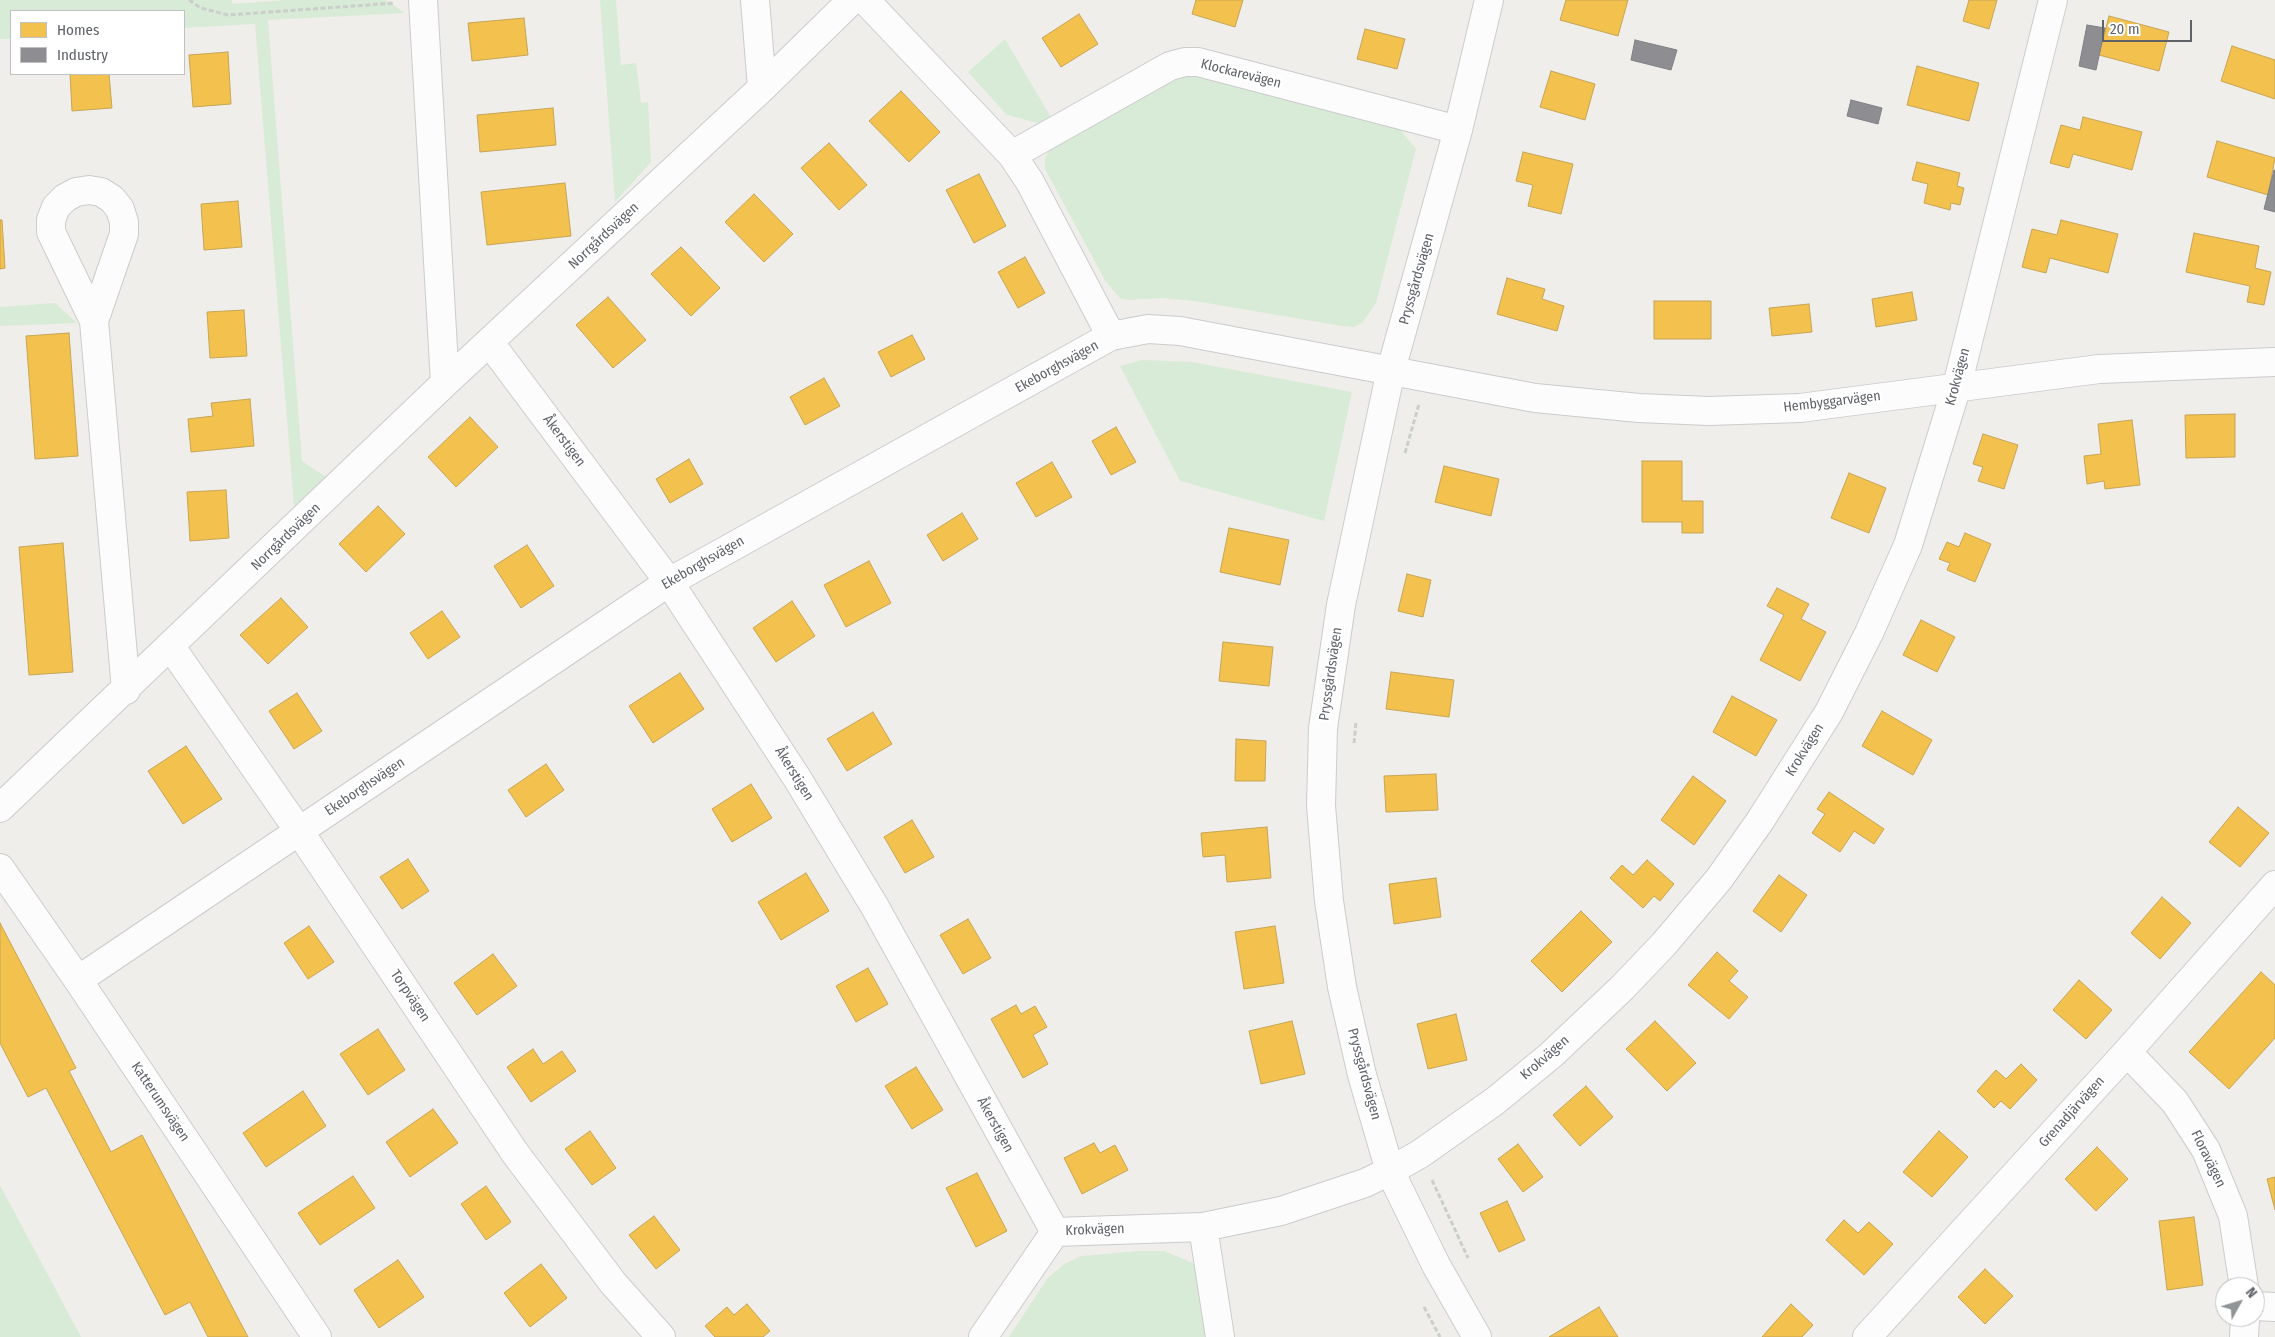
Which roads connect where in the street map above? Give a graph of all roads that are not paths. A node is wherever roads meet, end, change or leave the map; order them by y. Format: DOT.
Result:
graph roads {
  1 [pos="422,0"];
  2 [pos="755,0"];
  3 [pos="852,0"];
  4 [pos="865,0"];
  5 [pos="1489,0"];
  6 [pos="2053,0"];
  7 [pos="762,88"];
  8 [pos="1458,130"];
  9 [pos="1012,155"];
  10 [pos="94,321"];
  11 [pos="1111,336"];
  12 [pos="490,343"];
  13 [pos="2275,362"];
  14 [pos="1391,370"];
  15 [pos="445,383"];
  16 [pos="1957,386"];
  17 [pos="669,582"];
  18 [pos="171,647"];
  19 [pos="126,690"];
  20 [pos="0,808"];
  21 [pos="299,831"];
  22 [pos="0,868"];
  23 [pos="2275,885"];
  24 [pos="78,980"];
  25 [pos="2127,1052"];
  26 [pos="1390,1171"];
  27 [pos="1203,1227"];
  28 [pos="1055,1232"];
  29 [pos="2242,1277"];
  30 [pos="317,1337"];
  31 [pos="661,1337"];
  32 [pos="983,1337"];
  33 [pos="1220,1337"];
  34 [pos="1477,1337"];
  35 [pos="1867,1337"];
  1 -- 15 [label="street"];
  2 -- 7 [label="street"];
  3 -- 7 [label="street, Norrgårdsvägen"];
  4 -- 9 [label="street"];
  5 -- 8 [label="street, Pryssgårdsvägen"];
  6 -- 16 [label="street, Krokvägen"];
  7 -- 12 [label="street, Norrgårdsvägen"];
  8 -- 9 [label="street, Klockarevägen"];
  8 -- 14 [label="street, Pryssgårdsvägen"];
  9 -- 11 [label="street"];
  10 -- 19 [label="street"];
  11 -- 14 [label="street, Ekeborghsvägen"];
  11 -- 17 [label="street, Ekeborghsvägen"];
  12 -- 15 [label="street, Norrgårdsvägen"];
  12 -- 17 [label="street, Åkerstigen"];
  13 -- 16 [label="street, Hembyggarvägen"];
  14 -- 16 [label="street, Hembyggarvägen"];
  14 -- 26 [label="street, Pryssgårdsvägen"];
  15 -- 18 [label="street, Norrgårdsvägen"];
  16 -- 26 [label="street, Krokvägen"];
  17 -- 21 [label="street, Ekeborghsvägen"];
  17 -- 28 [label="street, Åkerstigen"];
  18 -- 19 [label="street, Norrgårdsvägen"];
  18 -- 21 [label="street, Torpvägen"];
  19 -- 20 [label="street, Norrgårdsvägen"];
  21 -- 24 [label="street, Ekeborghsvägen"];
  21 -- 31 [label="street, Torpvägen"];
  22 -- 24 [label="street, Katterumsvägen"];
  23 -- 25 [label="street, Grenadjärvägen"];
  24 -- 30 [label="street, Katterumsvägen"];
  25 -- 29 [label="street, Floravägen"];
  25 -- 35 [label="street, Grenadjärvägen"];
  26 -- 27 [label="street, Krokvägen"];
  26 -- 34 [label="street, Pryssgårdsvägen"];
  27 -- 28 [label="street, Krokvägen"];
  27 -- 33 [label="street"];
  28 -- 32 [label="street, Krokvägen"];
}
